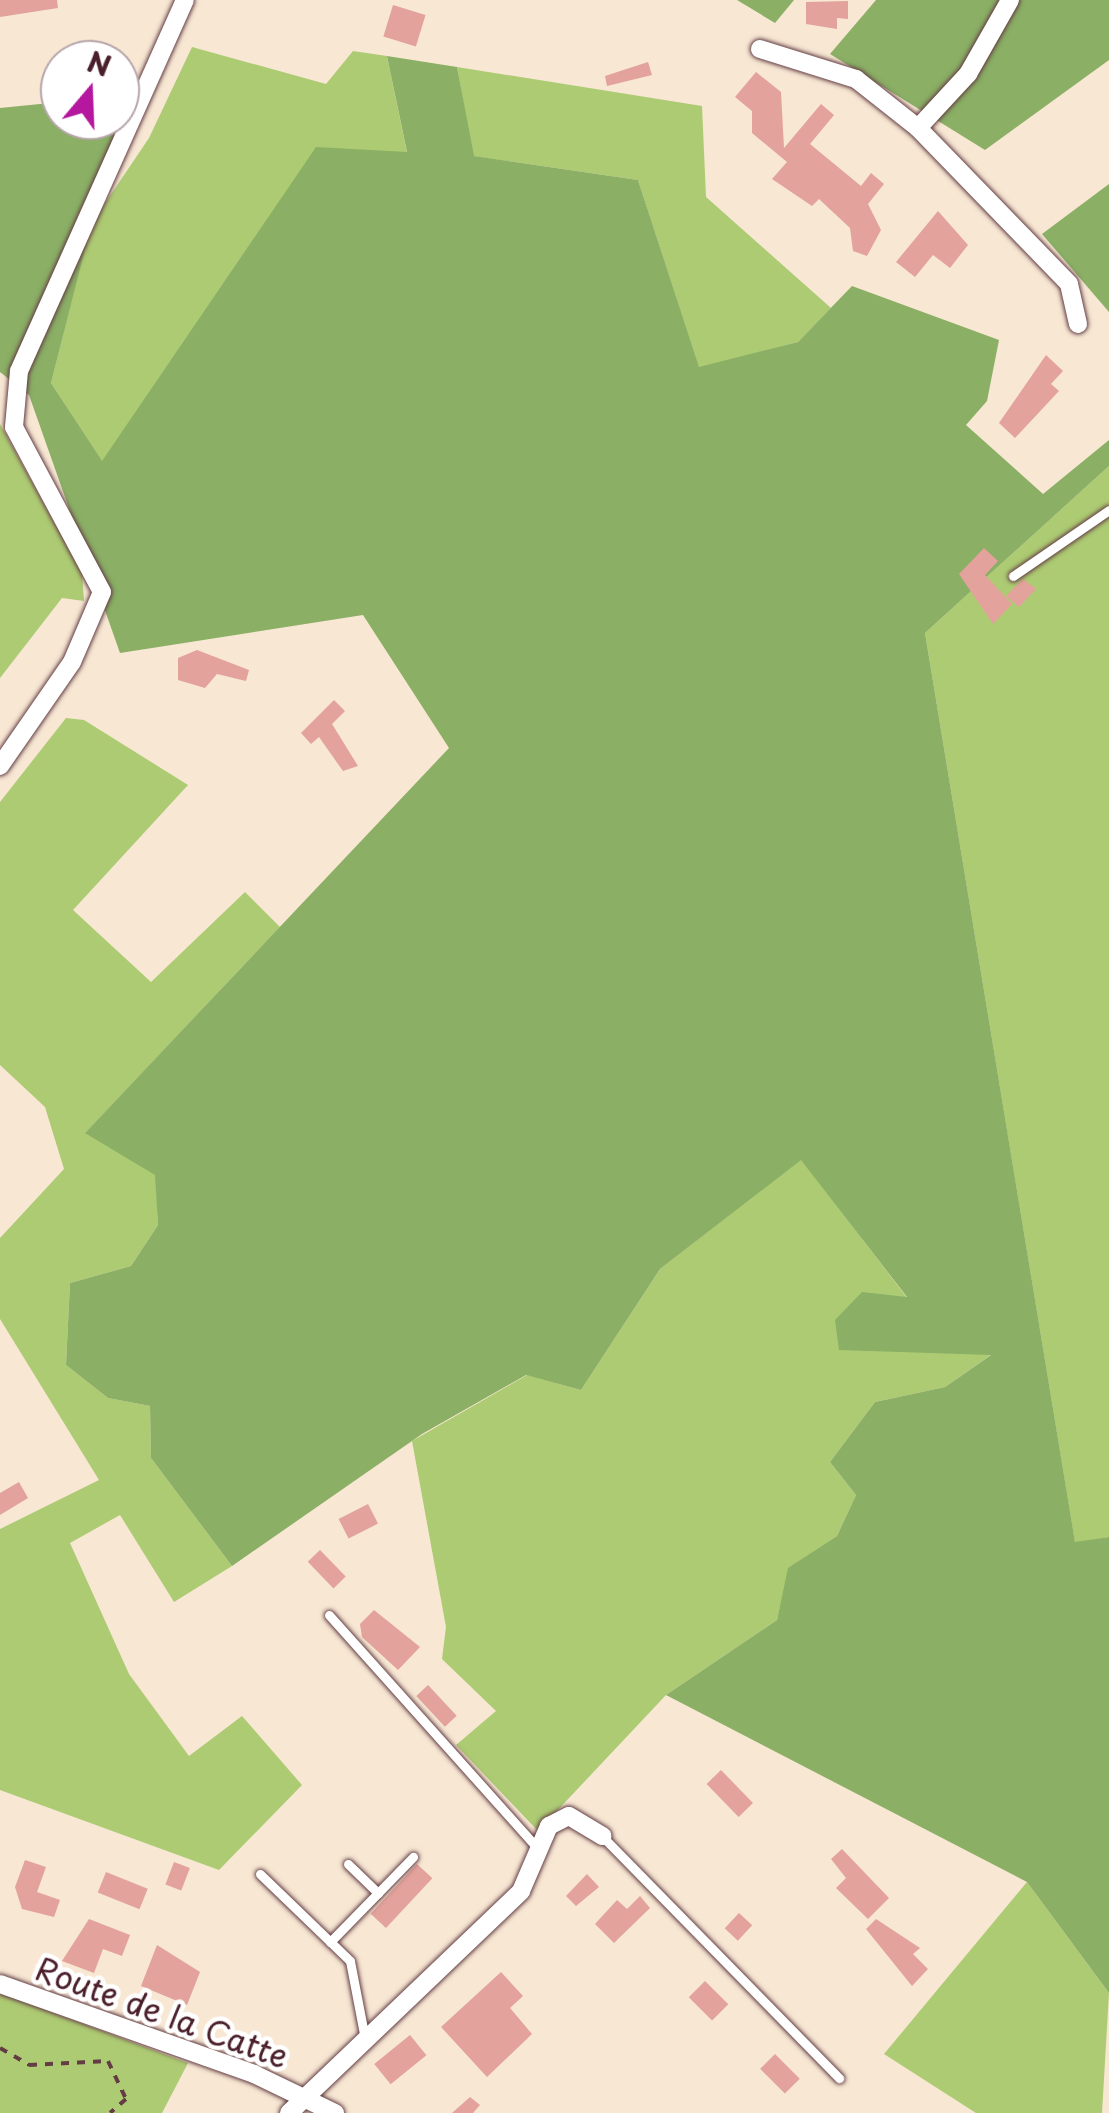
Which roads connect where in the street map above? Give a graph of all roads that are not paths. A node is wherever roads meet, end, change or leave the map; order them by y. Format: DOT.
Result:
graph roads {
  1 [pos="184,0"];
  2 [pos="1010,0"];
  3 [pos="760,49"];
  4 [pos="918,128"];
  5 [pos="1078,324"];
  6 [pos="1109,510"];
  7 [pos="1013,576"];
  8 [pos="0,766"];
  9 [pos="329,1615"];
  10 [pos="602,1836"];
  11 [pos="540,1850"];
  12 [pos="413,1857"];
  13 [pos="348,1864"];
  14 [pos="260,1874"];
  15 [pos="378,1893"];
  16 [pos="330,1942"];
  17 [pos="0,1984"];
  18 [pos="368,2043"];
  19 [pos="838,2078"];
  20 [pos="303,2097"];
  21 [pos="289,2113"];
  22 [pos="334,2113"];
  1 -- 8 [label="street"];
  2 -- 4 [label="street"];
  3 -- 4 [label="street"];
  4 -- 5 [label="street"];
  6 -- 7 [label="lane"];
  9 -- 11 [label="lane"];
  10 -- 11 [label="street"];
  10 -- 19 [label="lane"];
  11 -- 18 [label="street"];
  12 -- 15 [label="lane"];
  13 -- 15 [label="lane"];
  14 -- 16 [label="lane"];
  15 -- 16 [label="lane"];
  16 -- 18 [label="lane"];
  17 -- 20 [label="street, Route de la Catte"];
  18 -- 20 [label="street"];
  20 -- 21 [label="street"];
  20 -- 22 [label="street, Route de la Catte"];
}
